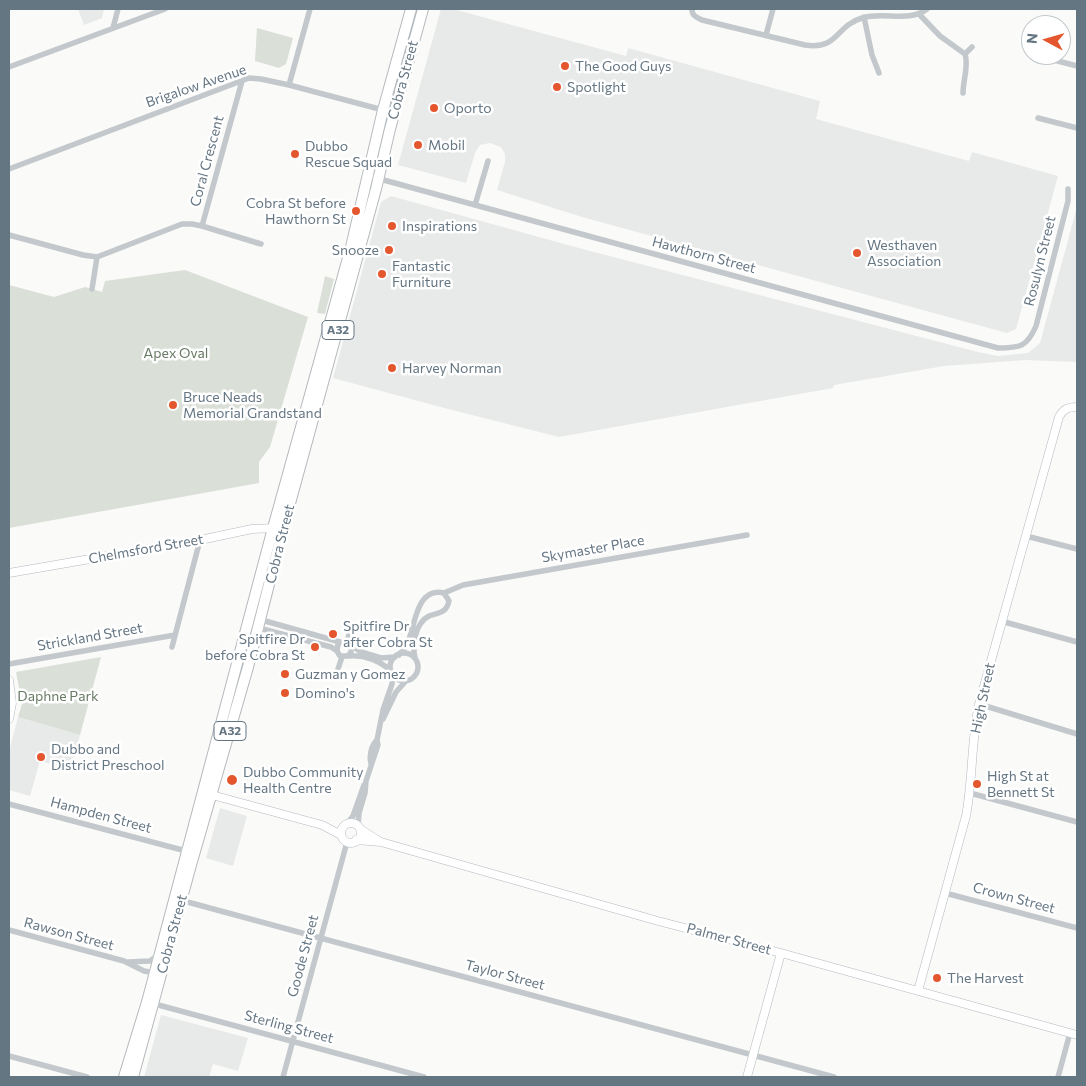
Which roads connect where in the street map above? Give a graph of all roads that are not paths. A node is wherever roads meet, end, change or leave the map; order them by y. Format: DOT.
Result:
graph roads {
  1 [pos="118,9"];
  2 [pos="165,9"];
  3 [pos="310,9"];
  4 [pos="410,9"];
  5 [pos="423,9"];
  6 [pos="692,9"];
  7 [pos="772,9"];
  8 [pos="927,9"];
  9 [pos="919,14"];
  10 [pos="864,17"];
  11 [pos="113,28"];
  12 [pos="766,34"];
  13 [pos="972,48"];
  14 [pos="965,54"];
  15 [pos="9,67"];
  16 [pos="879,73"];
  17 [pos="242,81"];
  18 [pos="289,85"];
  19 [pos="963,93"];
  20 [pos="396,106"];
  21 [pos="383,110"];
  22 [pos="1038,118"];
  23 [pos="1077,128"];
  24 [pos="488,161"];
  25 [pos="9,169"];
  26 [pos="374,177"];
  27 [pos="1068,189"];
  28 [pos="476,205"];
  29 [pos="202,226"];
  30 [pos="9,235"];
  31 [pos="261,244"];
  32 [pos="97,257"];
  33 [pos="92,289"];
  34 [pos="1031,339"];
  35 [pos="1077,407"];
  36 [pos="278,529"];
  37 [pos="747,535"];
  38 [pos="1026,536"];
  39 [pos="200,540"];
  40 [pos="1077,550"];
  41 [pos="9,573"];
  42 [pos="444,593"];
  43 [pos="249,621"];
  44 [pos="1001,621"];
  45 [pos="260,624"];
  46 [pos="352,624"];
  47 [pos="175,635"];
  48 [pos="1077,642"];
  49 [pos="346,643"];
  50 [pos="172,647"];
  51 [pos="337,651"];
  52 [pos="345,656"];
  53 [pos="397,656"];
  54 [pos="415,658"];
  55 [pos="9,664"];
  56 [pos="337,672"];
  57 [pos="392,673"];
  58 [pos="9,680"];
  59 [pos="407,681"];
  60 [pos="979,704"];
  61 [pos="9,719"];
  62 [pos="382,721"];
  63 [pos="1077,734"];
  64 [pos="366,781"];
  65 [pos="970,793"];
  66 [pos="212,795"];
  67 [pos="9,804"];
  68 [pos="202,812"];
  69 [pos="1077,822"];
  70 [pos="322,825"];
  71 [pos="345,825"];
  72 [pos="359,828"];
  73 [pos="341,835"];
  74 [pos="356,840"];
  75 [pos="347,842"];
  76 [pos="381,842"];
  77 [pos="186,851"];
  78 [pos="191,866"];
  79 [pos="945,892"];
  80 [pos="182,900"];
  81 [pos="172,908"];
  82 [pos="1077,928"];
  83 [pos="9,930"];
  84 [pos="321,937"];
  85 [pos="164,951"];
  86 [pos="781,953"];
  87 [pos="124,961"];
  88 [pos="154,973"];
  89 [pos="918,991"];
  90 [pos="150,1003"];
  91 [pos="1074,1034"];
  92 [pos="293,1042"];
  93 [pos="753,1055"];
  94 [pos="9,1056"];
  95 [pos="86,1077"];
  96 [pos="124,1077"];
  97 [pos="133,1077"];
  98 [pos="283,1077"];
  99 [pos="424,1077"];
  100 [pos="747,1077"];
  101 [pos="834,1077"];
  102 [pos="1058,1077"];
  1 -- 11 [label="street"];
  2 -- 11 [label="street"];
  3 -- 18 [label="street"];
  4 -- 21 [label="highway, Cobra Street / A32"];
  5 -- 20 [label="highway, Cobra Street / A32"];
  6 -- 12 [label="street"];
  7 -- 12 [label="street"];
  8 -- 9 [label="street"];
  9 -- 10 [label="street"];
  9 -- 14 [label="street"];
  10 -- 12 [label="street"];
  10 -- 16 [label="street"];
  11 -- 15 [label="street"];
  13 -- 14 [label="street"];
  14 -- 19 [label="street"];
  17 -- 18 [label="street, Brigalow Avenue"];
  17 -- 25 [label="street, Brigalow Avenue"];
  17 -- 29 [label="street, Coral Crescent"];
  18 -- 21 [label="street, Brigalow Avenue"];
  20 -- 21 [label="street"];
  20 -- 26 [label="highway, Cobra Street / A32"];
  21 -- 26 [label="highway, Cobra Street / A32"];
  22 -- 23 [label="street"];
  24 -- 28 [label="street"];
  26 -- 28 [label="street, Hawthorn Street"];
  26 -- 36 [label="highway, Cobra Street / A32"];
  27 -- 34 [label="street, Rosulyn Street"];
  28 -- 34 [label="street, Hawthorn Street"];
  29 -- 31 [label="street"];
  29 -- 32 [label="street, Coral Crescent"];
  30 -- 32 [label="street"];
  32 -- 33 [label="street"];
  35 -- 38 [label="street, High Street"];
  36 -- 39 [label="street, Chelmsford Street"];
  36 -- 43 [label="highway, Cobra Street / A32"];
  36 -- 45 [label="highway, Cobra Street / A32"];
  37 -- 42 [label="street, Skymaster Place"];
  38 -- 40 [label="street"];
  38 -- 44 [label="street, High Street"];
  39 -- 41 [label="street, Chelmsford Street"];
  39 -- 47 [label="street"];
  42 -- 53 [label="street, Skymaster Place"];
  42 -- 54 [label="street"];
  43 -- 45 [label="street"];
  43 -- 68 [label="highway, Cobra Street / A32"];
  44 -- 48 [label="street"];
  44 -- 60 [label="street, High Street"];
  45 -- 49 [label="street"];
  45 -- 51 [label="street"];
  45 -- 66 [label="highway, Cobra Street / A32"];
  46 -- 49 [label="street"];
  47 -- 50 [label="street"];
  47 -- 55 [label="street, Strickland Street"];
  49 -- 51 [label="street"];
  49 -- 52 [label="street"];
  49 -- 53 [label="street"];
  51 -- 52 [label="street"];
  52 -- 56 [label="street"];
  52 -- 57 [label="street"];
  53 -- 54 [label="street"];
  53 -- 57 [label="street"];
  54 -- 59 [label="street"];
  57 -- 59 [label="street"];
  57 -- 62 [label="street"];
  58 -- 61 [label="street"];
  59 -- 62 [label="street"];
  60 -- 63 [label="street"];
  60 -- 65 [label="street, High Street"];
  62 -- 64 [label="street"];
  64 -- 71 [label="street"];
  64 -- 72 [label="street"];
  65 -- 69 [label="street"];
  65 -- 79 [label="street, High Street"];
  66 -- 68 [label="highway"];
  66 -- 70 [label="street"];
  67 -- 77 [label="street, Hampden Street"];
  68 -- 77 [label="highway, Cobra Street / A32"];
  68 -- 78 [label="highway, Cobra Street / A32"];
  70 -- 71 [label="street"];
  70 -- 73 [label="street"];
  71 -- 72 [label="street"];
  71 -- 73 [label="street"];
  72 -- 74 [label="street"];
  72 -- 76 [label="street, Palmer Street"];
  73 -- 75 [label="street"];
  74 -- 75 [label="street"];
  74 -- 76 [label="street, Palmer Street"];
  75 -- 84 [label="street, Goode Street"];
  76 -- 86 [label="street, Palmer Street"];
  77 -- 78 [label="highway"];
  77 -- 81 [label="highway, Cobra Street / A32"];
  78 -- 80 [label="highway, Cobra Street / A32"];
  79 -- 82 [label="street, Crown Street"];
  79 -- 89 [label="street, High Street"];
  80 -- 81 [label="street"];
  80 -- 84 [label="street, Taylor Street"];
  80 -- 85 [label="highway, Cobra Street / A32"];
  81 -- 85 [label="highway, Cobra Street / A32"];
  83 -- 87 [label="street, Rawson Street"];
  84 -- 92 [label="street, Goode Street"];
  84 -- 93 [label="street, Taylor Street"];
  85 -- 87 [label="street, Rawson Street"];
  85 -- 88 [label="highway, Cobra Street / A32"];
  85 -- 90 [label="highway, Cobra Street / A32"];
  86 -- 89 [label="street, Palmer Street"];
  86 -- 93 [label="street"];
  87 -- 88 [label="street, Rawson Street"];
  88 -- 90 [label="highway, Cobra Street / A32"];
  89 -- 91 [label="street, Palmer Street"];
  90 -- 92 [label="street, Sterling Street"];
  90 -- 96 [label="highway, Cobra Street / A32"];
  90 -- 97 [label="highway, Cobra Street / A32"];
  91 -- 102 [label="street"];
  92 -- 98 [label="street, Goode Street"];
  92 -- 99 [label="street, Sterling Street"];
  93 -- 100 [label="street"];
  93 -- 101 [label="street, Taylor Street"];
  94 -- 95 [label="street"];
}
